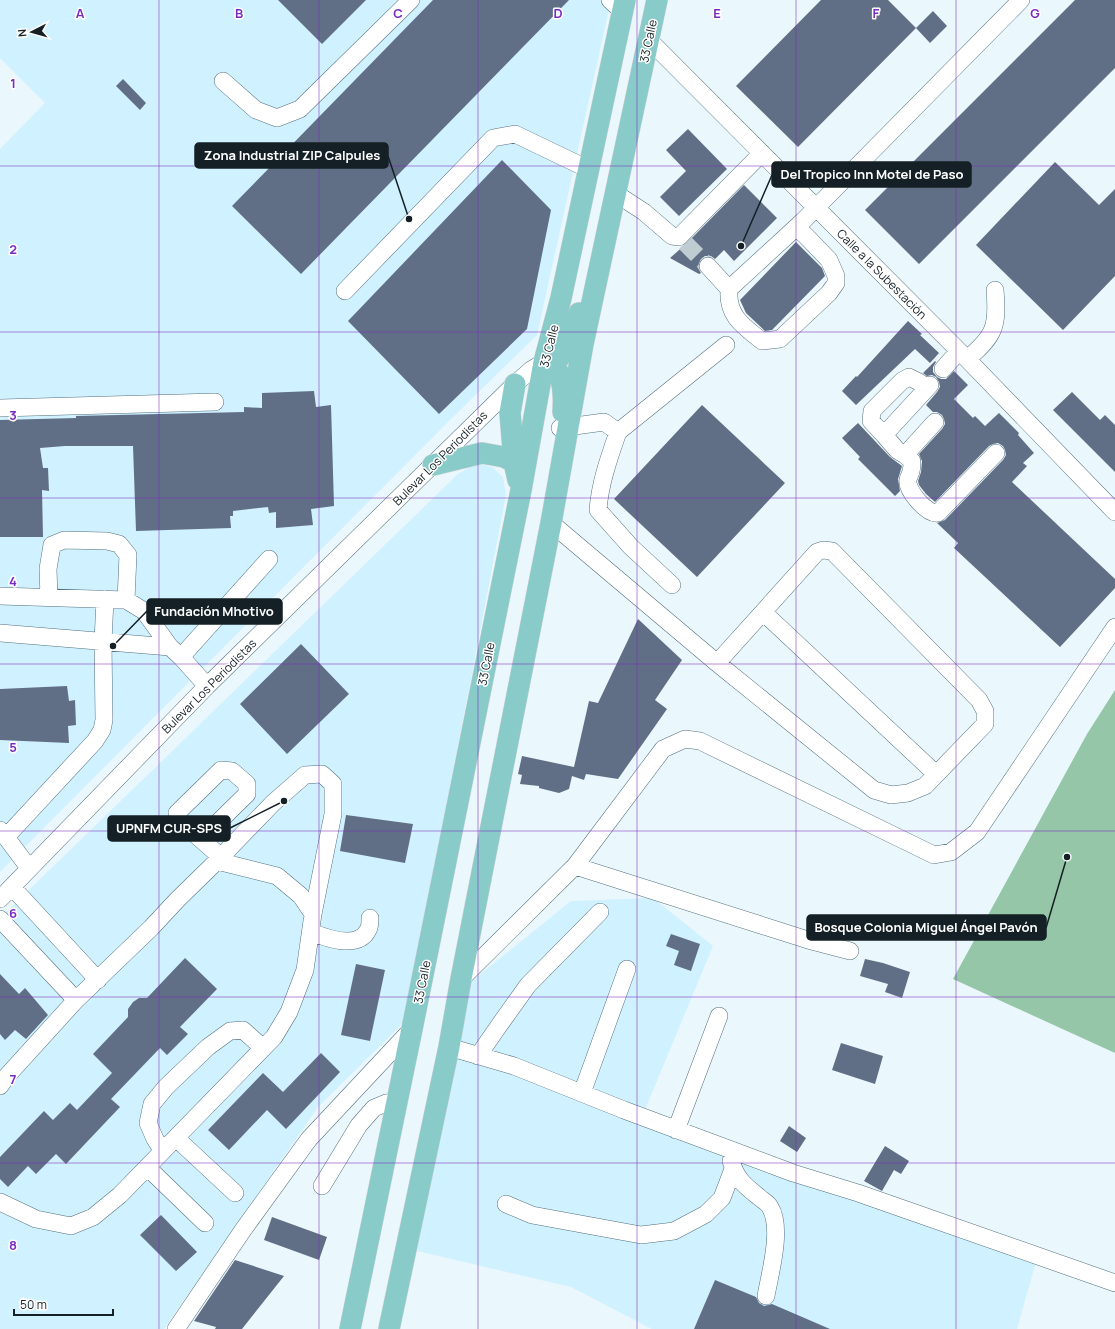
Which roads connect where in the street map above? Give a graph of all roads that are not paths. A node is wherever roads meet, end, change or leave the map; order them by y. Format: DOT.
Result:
graph roads {
  1 [pos="411,0"];
  2 [pos="657,0"];
  3 [pos="1021,0"];
  4 [pos="619,4"];
  5 [pos="648,39"];
  6 [pos="223,81"];
  7 [pos="762,153"];
  8 [pos="588,169"];
  9 [pos="615,193"];
  10 [pos="816,207"];
  11 [pos="796,228"];
  12 [pos="606,236"];
  13 [pos="708,266"];
  14 [pos="729,289"];
  15 [pos="995,290"];
  16 [pos="345,291"];
  17 [pos="726,345"];
  18 [pos="963,355"];
  19 [pos="544,362"];
  20 [pos="943,369"];
  21 [pos="515,384"];
  22 [pos="215,402"];
  23 [pos="0,408"];
  24 [pos="935,422"];
  25 [pos="565,427"];
  26 [pos="618,432"];
  27 [pos="884,435"];
  28 [pos="996,453"];
  29 [pos="905,455"];
  30 [pos="514,462"];
  31 [pos="433,465"];
  32 [pos="521,490"];
  33 [pos="1115,512"];
  34 [pos="551,523"];
  35 [pos="270,559"];
  36 [pos="672,585"];
  37 [pos="0,596"];
  38 [pos="49,597"];
  39 [pos="105,599"];
  40 [pos="126,600"];
  41 [pos="763,612"];
  42 [pos="1115,627"];
  43 [pos="0,633"];
  44 [pos="103,642"];
  45 [pos="176,652"];
  46 [pos="717,663"];
  47 [pos="207,686"];
  48 [pos="936,774"];
  49 [pos="3,834"];
  50 [pos="201,839"];
  51 [pos="219,859"];
  52 [pos="575,866"];
  53 [pos="29,868"];
  54 [pos="6,893"];
  55 [pos="600,912"];
  56 [pos="313,914"];
  57 [pos="370,918"];
  58 [pos="0,919"];
  59 [pos="311,932"];
  60 [pos="850,950"];
  61 [pos="628,969"];
  62 [pos="461,979"];
  63 [pos="98,980"];
  64 [pos="76,1000"];
  65 [pos="719,1016"];
  66 [pos="412,1029"];
  67 [pos="449,1047"];
  68 [pos="263,1048"];
  69 [pos="478,1056"];
  70 [pos="0,1086"];
  71 [pos="582,1093"];
  72 [pos="397,1102"];
  73 [pos="676,1130"];
  74 [pos="176,1138"];
  75 [pos="728,1149"];
  76 [pos="162,1150"];
  77 [pos="147,1167"];
  78 [pos="733,1169"];
  79 [pos="322,1186"];
  80 [pos="235,1193"];
  81 [pos="0,1202"];
  82 [pos="506,1204"];
  83 [pos="205,1223"];
  84 [pos="1115,1283"];
  85 [pos="766,1296"];
  86 [pos="176,1329"];
  87 [pos="350,1329"];
  88 [pos="389,1329"];
  1 -- 6 [label="street"];
  2 -- 5 [label="main road, 33 Calle"];
  3 -- 10 [label="street"];
  4 -- 8 [label="main road, 33 Calle"];
  5 -- 7 [label="street, Calle a la Subestación"];
  5 -- 9 [label="main road, 33 Calle"];
  7 -- 9 [label="street"];
  7 -- 10 [label="street, Calle a la Subestación"];
  8 -- 16 [label="street"];
  8 -- 19 [label="main road, 33 Calle"];
  9 -- 12 [label="main road, 33 Calle"];
  10 -- 11 [label="street"];
  10 -- 18 [label="street, Calle a la Subestación"];
  11 -- 14 [label="street"];
  11 -- 14 [label="street"];
  12 -- 19 [label="main road"];
  12 -- 25 [label="main road, 33 Calle"];
  13 -- 14 [label="street"];
  15 -- 18 [label="street"];
  17 -- 26 [label="street"];
  18 -- 20 [label="street"];
  18 -- 33 [label="street, Calle a la Subestación"];
  19 -- 21 [label="street, Bulevar Los Periodistas"];
  19 -- 25 [label="main road"];
  19 -- 32 [label="main road, 33 Calle"];
  21 -- 30 [label="main road"];
  21 -- 31 [label="street, Bulevar Los Periodistas"];
  22 -- 23 [label="street"];
  24 -- 29 [label="street"];
  25 -- 26 [label="street"];
  25 -- 34 [label="main road, 33 Calle"];
  26 -- 36 [label="street"];
  27 -- 27 [label="street"];
  27 -- 29 [label="street"];
  28 -- 29 [label="street"];
  30 -- 31 [label="main road"];
  30 -- 32 [label="main road"];
  31 -- 47 [label="street, Bulevar Los Periodistas"];
  32 -- 66 [label="main road, 33 Calle"];
  34 -- 46 [label="street"];
  34 -- 62 [label="main road, 33 Calle"];
  35 -- 45 [label="street"];
  37 -- 38 [label="street"];
  38 -- 39 [label="street"];
  38 -- 40 [label="street"];
  39 -- 40 [label="street"];
  39 -- 44 [label="street"];
  40 -- 45 [label="street"];
  41 -- 46 [label="street"];
  41 -- 48 [label="street"];
  41 -- 48 [label="street"];
  42 -- 52 [label="street"];
  43 -- 44 [label="street"];
  44 -- 45 [label="street"];
  44 -- 49 [label="street"];
  45 -- 47 [label="street"];
  46 -- 48 [label="street"];
  47 -- 53 [label="street, Bulevar Los Periodistas"];
  49 -- 53 [label="street"];
  50 -- 51 [label="street"];
  51 -- 56 [label="street"];
  51 -- 56 [label="street"];
  51 -- 63 [label="street"];
  52 -- 60 [label="street"];
  52 -- 62 [label="street"];
  53 -- 54 [label="street, Bulevar Los Periodistas"];
  54 -- 63 [label="street"];
  55 -- 69 [label="street"];
  56 -- 59 [label="street"];
  57 -- 59 [label="street"];
  58 -- 64 [label="street"];
  59 -- 68 [label="street"];
  61 -- 71 [label="street"];
  62 -- 67 [label="main road, 33 Calle"];
  63 -- 64 [label="street"];
  64 -- 70 [label="street"];
  65 -- 73 [label="street"];
  66 -- 72 [label="main road, 33 Calle"];
  66 -- 86 [label="street"];
  67 -- 69 [label="street"];
  67 -- 88 [label="main road, 33 Calle"];
  68 -- 74 [label="street"];
  68 -- 76 [label="street"];
  69 -- 71 [label="street"];
  71 -- 73 [label="street"];
  72 -- 79 [label="street"];
  72 -- 87 [label="main road, 33 Calle"];
  73 -- 75 [label="street"];
  74 -- 76 [label="street"];
  74 -- 80 [label="street"];
  75 -- 78 [label="street"];
  75 -- 84 [label="street"];
  76 -- 77 [label="street"];
  77 -- 81 [label="street"];
  77 -- 83 [label="street"];
  78 -- 82 [label="street"];
  78 -- 85 [label="street"];
}
